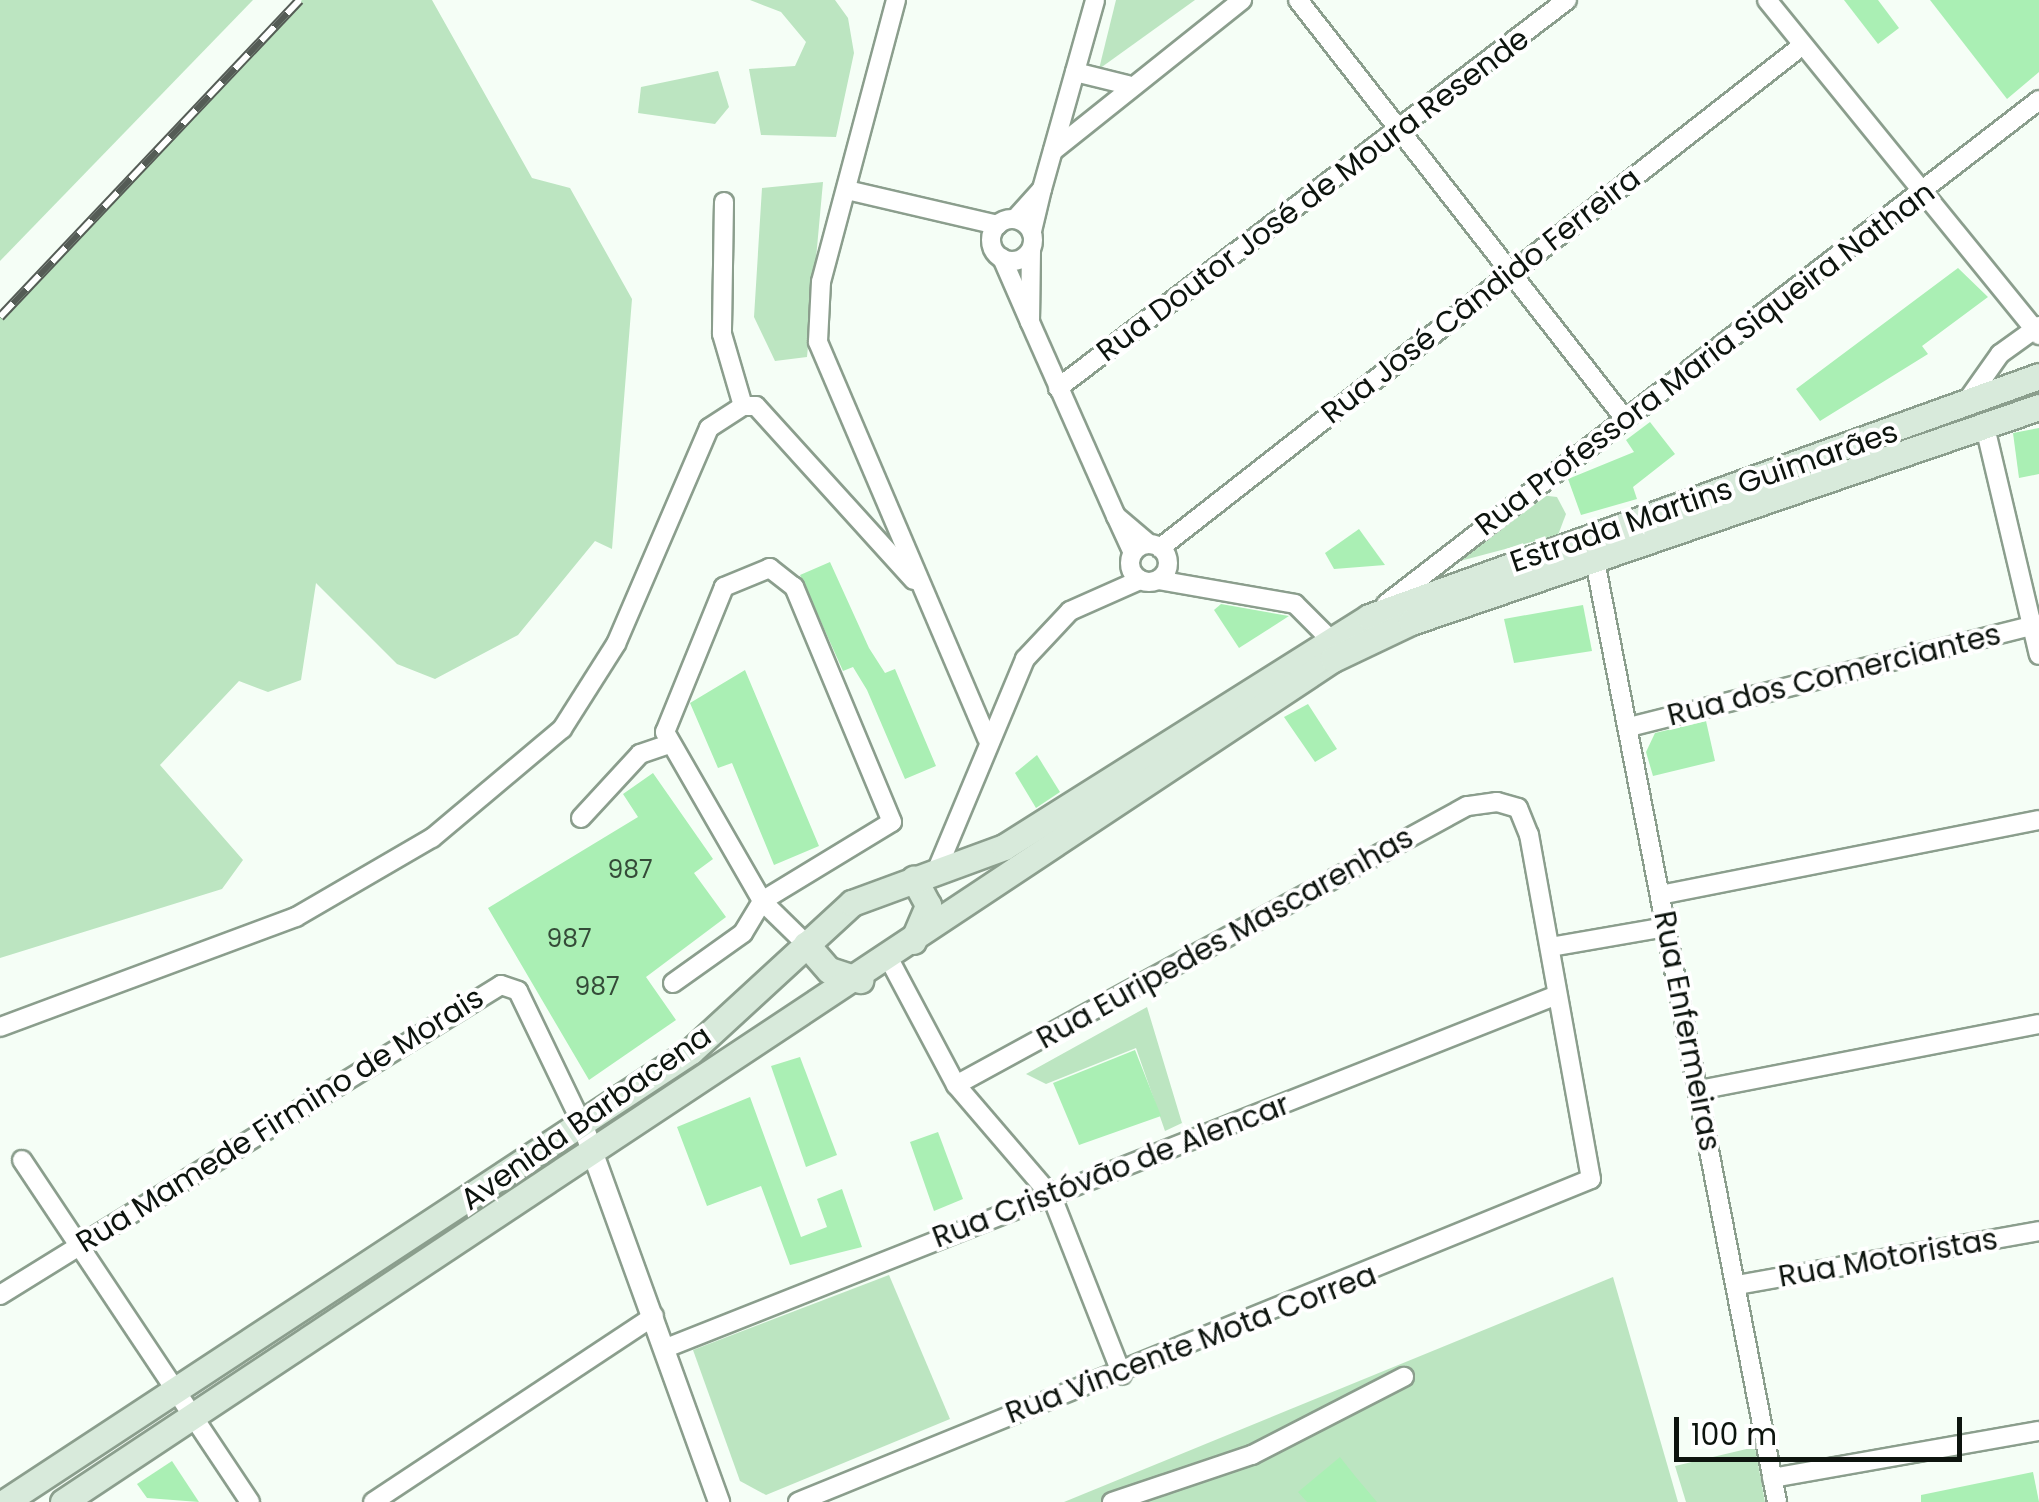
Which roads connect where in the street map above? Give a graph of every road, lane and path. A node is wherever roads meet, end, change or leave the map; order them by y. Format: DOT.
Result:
graph roads {
  1 [pos="896,0"];
  2 [pos="1095,0"];
  3 [pos="1242,0"];
  4 [pos="1298,0"];
  5 [pos="1567,0"];
  6 [pos="1767,0"];
  7 [pos="1803,45"];
  8 [pos="1076,72"];
  9 [pos="1128,85"];
  10 [pos="2039,100"];
  11 [pos="1404,130"];
  12 [pos="1053,151"];
  13 [pos="1042,189"];
  14 [pos="848,190"];
  15 [pos="1921,194"];
  16 [pos="724,202"];
  17 [pos="1006,222"];
  18 [pos="1032,231"];
  19 [pos="1030,251"];
  20 [pos="1002,258"];
  21 [pos="1514,271"];
  22 [pos="1030,322"];
  23 [pos="2038,330"];
  24 [pos="2039,376"];
  25 [pos="1058,388"];
  26 [pos="1969,398"];
  27 [pos="743,406"];
  28 [pos="2039,407"];
  29 [pos="1625,418"];
  30 [pos="1985,427"];
  31 [pos="1147,548"];
  32 [pos="1595,561"];
  33 [pos="914,580"];
  34 [pos="1149,580"];
  35 [pos="1369,617"];
  36 [pos="1410,622"];
  37 [pos="2036,624"];
  38 [pos="1331,640"];
  39 [pos="2039,655"];
  40 [pos="1629,726"];
  41 [pos="988,739"];
  42 [pos="668,744"];
  43 [pos="580,818"];
  44 [pos="2039,820"];
  45 [pos="925,876"];
  46 [pos="1660,895"];
  47 [pos="762,900"];
  48 [pos="1666,927"];
  49 [pos="806,944"];
  50 [pos="1550,948"];
  51 [pos="899,952"];
  52 [pos="860,980"];
  53 [pos="673,983"];
  54 [pos="1557,995"];
  55 [pos="2039,1024"];
  56 [pos="0,1028"];
  57 [pos="956,1084"];
  58 [pos="1699,1090"];
  59 [pos="587,1137"];
  60 [pos="22,1160"];
  61 [pos="1052,1197"];
  62 [pos="2039,1231"];
  63 [pos="78,1246"];
  64 [pos="1737,1285"];
  65 [pos="0,1295"];
  66 [pos="654,1316"];
  67 [pos="666,1348"];
  68 [pos="1122,1375"];
  69 [pos="1404,1377"];
  70 [pos="176,1394"];
  71 [pos="193,1418"];
  72 [pos="2039,1431"];
  73 [pos="1772,1478"];
  74 [pos="5,1502"];
  75 [pos="63,1502"];
  76 [pos="250,1502"];
  77 [pos="372,1502"];
  78 [pos="719,1502"];
  79 [pos="798,1502"];
  80 [pos="1112,1502"];
  81 [pos="1777,1502"];
  1 -- 14 [label="street"];
  2 -- 8 [label="street"];
  3 -- 9 [label="street"];
  4 -- 11 [label="street"];
  5 -- 11 [label="street, Rua Doutor José de Moura Resende"];
  6 -- 7 [label="street"];
  7 -- 15 [label="street"];
  7 -- 21 [label="street, Rua José Cândido Ferreira"];
  8 -- 9 [label="street"];
  8 -- 12 [label="street"];
  9 -- 12 [label="street"];
  10 -- 15 [label="street, Rua Professora Maria Siqueira Nathan"];
  11 -- 21 [label="street"];
  11 -- 25 [label="street, Rua Doutor José de Moura Resende"];
  12 -- 13 [label="street"];
  13 -- 17 [label="street"];
  13 -- 18 [label="street"];
  14 -- 17 [label="street"];
  14 -- 33 [label="street"];
  15 -- 23 [label="street"];
  15 -- 29 [label="street, Rua Professora Maria Siqueira Nathan"];
  16 -- 27 [label="street"];
  17 -- 18 [label="street"];
  17 -- 20 [label="street"];
  18 -- 19 [label="street"];
  19 -- 20 [label="street"];
  19 -- 22 [label="street"];
  20 -- 22 [label="street"];
  21 -- 29 [label="street"];
  21 -- 31 [label="street, Rua José Cândido Ferreira"];
  22 -- 25 [label="street"];
  23 -- 26 [label="street"];
  24 -- 26 [label="main road, Estrada Martins Guimarães"];
  25 -- 31 [label="street"];
  26 -- 30 [label="main road"];
  26 -- 35 [label="main road, Estrada Martins Guimarães"];
  27 -- 33 [label="street"];
  27 -- 56 [label="street"];
  28 -- 30 [label="main road, Estrada Martins Guimarães"];
  29 -- 35 [label="street, Rua Professora Maria Siqueira Nathan"];
  30 -- 32 [label="main road, Estrada Martins Guimarães"];
  30 -- 37 [label="street"];
  31 -- 34 [label="street"];
  31 -- 34 [label="street"];
  32 -- 36 [label="main road, Estrada Martins Guimarães"];
  32 -- 40 [label="street, Rua Enfermeiras"];
  33 -- 41 [label="street"];
  34 -- 38 [label="street"];
  34 -- 41 [label="street"];
  35 -- 38 [label="main road, Avenida Barbacena"];
  36 -- 51 [label="main road, Avenida Barbacena"];
  37 -- 39 [label="street"];
  37 -- 40 [label="street, Rua dos Comerciantes"];
  38 -- 45 [label="main road, Avenida Barbacena"];
  40 -- 46 [label="street, Rua Enfermeiras"];
  41 -- 45 [label="street"];
  42 -- 43 [label="street"];
  42 -- 47 [label="street"];
  42 -- 47 [label="street"];
  44 -- 46 [label="street"];
  45 -- 49 [label="main road, Avenida Barbacena"];
  45 -- 51 [label="main road"];
  46 -- 48 [label="street, Rua Enfermeiras"];
  47 -- 49 [label="street"];
  47 -- 53 [label="street"];
  48 -- 50 [label="street"];
  48 -- 58 [label="street, Rua Enfermeiras"];
  49 -- 52 [label="main road"];
  49 -- 59 [label="main road, Avenida Barbacena"];
  50 -- 54 [label="street"];
  50 -- 57 [label="street, Rua Euripedes Mascarenhas"];
  51 -- 52 [label="main road, Avenida Barbacena"];
  51 -- 57 [label="street"];
  52 -- 59 [label="main road, Avenida Barbacena"];
  54 -- 61 [label="street, Rua Cristóvão de Alencar"];
  54 -- 68 [label="street, Rua Vincente Mota Correa"];
  55 -- 58 [label="street"];
  57 -- 61 [label="street"];
  58 -- 64 [label="street, Rua Enfermeiras"];
  59 -- 63 [label="street, Rua Mamede Firmino de Morais"];
  59 -- 66 [label="street"];
  59 -- 70 [label="main road, Avenida Barbacena"];
  59 -- 71 [label="main road, Avenida Barbacena"];
  60 -- 63 [label="street"];
  61 -- 67 [label="street, Rua Cristóvão de Alencar"];
  61 -- 68 [label="street"];
  62 -- 64 [label="street, Rua Motoristas"];
  63 -- 65 [label="street, Rua Mamede Firmino de Morais"];
  63 -- 70 [label="street"];
  64 -- 73 [label="street, Rua Enfermeiras"];
  66 -- 67 [label="street"];
  66 -- 77 [label="street"];
  67 -- 78 [label="street"];
  68 -- 79 [label="street, Rua Vincente Mota Correa"];
  69 -- 80 [label="street"];
  70 -- 71 [label="street"];
  70 -- 74 [label="main road, Avenida Barbacena"];
  71 -- 75 [label="main road, Avenida Barbacena"];
  71 -- 76 [label="street"];
  72 -- 73 [label="street"];
  73 -- 81 [label="street, Rua Enfermeiras"];
}
